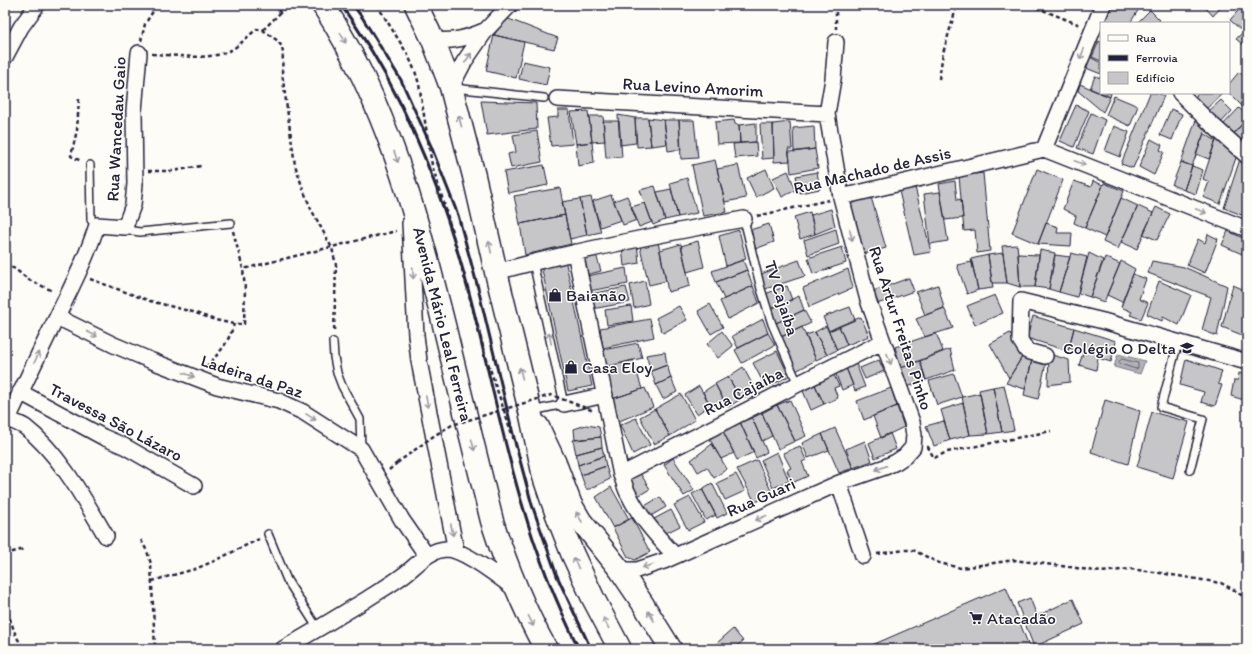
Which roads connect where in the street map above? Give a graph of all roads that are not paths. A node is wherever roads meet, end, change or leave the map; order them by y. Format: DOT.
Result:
graph roads {
  1 [pos="37,5"];
  2 [pos="323,5"];
  3 [pos="416,5"];
  4 [pos="510,5"];
  5 [pos="1103,5"];
  6 [pos="486,30"];
  7 [pos="433,40"];
  8 [pos="836,42"];
  9 [pos="138,54"];
  10 [pos="5,57"];
  11 [pos="451,87"];
  12 [pos="1181,94"];
  13 [pos="551,98"];
  14 [pos="827,114"];
  15 [pos="1044,149"];
  16 [pos="1247,156"];
  17 [pos="90,165"];
  18 [pos="408,192"];
  19 [pos="841,197"];
  20 [pos="744,219"];
  21 [pos="231,223"];
  22 [pos="97,225"];
  23 [pos="126,227"];
  24 [pos="1247,229"];
  25 [pos="575,252"];
  26 [pos="533,262"];
  27 [pos="496,272"];
  28 [pos="57,317"];
  29 [pos="333,342"];
  30 [pos="882,342"];
  31 [pos="1178,342"];
  32 [pos="1045,356"];
  33 [pos="1247,362"];
  34 [pos="798,384"];
  35 [pos="20,392"];
  36 [pos="604,395"];
  37 [pos="564,404"];
  38 [pos="530,411"];
  39 [pos="7,421"];
  40 [pos="913,447"];
  41 [pos="361,449"];
  42 [pos="1190,470"];
  43 [pos="621,475"];
  44 [pos="839,483"];
  45 [pos="194,486"];
  46 [pos="268,534"];
  47 [pos="106,536"];
  48 [pos="456,551"];
  49 [pos="427,556"];
  50 [pos="675,556"];
  51 [pos="863,556"];
  52 [pos="620,570"];
  53 [pos="516,590"];
  54 [pos="318,630"];
  55 [pos="283,649"];
  56 [pos="546,649"];
  57 [pos="620,649"];
  58 [pos="671,649"];
  1 -- 10 [label="street"];
  2 -- 18 [label="highway, Avenida Mário Leal Ferreira, one-way"];
  3 -- 7 [label="highway"];
  4 -- 6 [label="street"];
  5 -- 15 [label="street, one-way"];
  6 -- 7 [label="street"];
  11 -- 6 [label="street, one-way"];
  7 -- 11 [label="highway"];
  8 -- 14 [label="street"];
  9 -- 23 [label="street, Rua Wancedau Gaio"];
  11 -- 13 [label="lane"];
  27 -- 11 [label="highway, one-way"];
  12 -- 16 [label="street"];
  13 -- 14 [label="street, Rua Levino Amorim"];
  14 -- 19 [label="street"];
  15 -- 19 [label="street, Rua Machado de Assis"];
  15 -- 24 [label="street, one-way"];
  17 -- 22 [label="lane"];
  18 -- 48 [label="street, one-way"];
  18 -- 53 [label="highway, Avenida Mário Leal Ferreira, one-way"];
  19 -- 30 [label="street, Rua Artur Freitas Pinho, one-way"];
  20 -- 25 [label="street"];
  20 -- 34 [label="lane, TV Cajaíba"];
  21 -- 23 [label="lane"];
  22 -- 23 [label="street, Rua Wancedau Gaio"];
  22 -- 28 [label="street, Rua Wancedau Gaio"];
  25 -- 26 [label="street"];
  25 -- 36 [label="street"];
  26 -- 27 [label="street"];
  37 -- 26 [label="lane, one-way"];
  38 -- 27 [label="highway, one-way"];
  35 -- 28 [label="street, Rua Wancedau Gaio, one-way"];
  28 -- 41 [label="street, Ladeira da Paz, one-way"];
  29 -- 41 [label="lane"];
  30 -- 34 [label="street, Rua Cajaíba"];
  30 -- 40 [label="street, Rua Artur Freitas Pinho, one-way"];
  31 -- 32 [label="street"];
  31 -- 33 [label="street"];
  31 -- 42 [label="lane"];
  34 -- 43 [label="street, Rua Cajaíba"];
  35 -- 39 [label="street, Rua Wancedau Gaio"];
  35 -- 45 [label="street, Travessa São Lázaro"];
  36 -- 37 [label="street"];
  36 -- 43 [label="street"];
  37 -- 38 [label="lane"];
  52 -- 38 [label="main road, one-way"];
  57 -- 38 [label="highway, one-way"];
  39 -- 47 [label="street"];
  40 -- 44 [label="street, Rua Guari, one-way"];
  41 -- 49 [label="street, Ladeira da Paz"];
  43 -- 50 [label="street"];
  44 -- 50 [label="street, Rua Guari, one-way"];
  44 -- 51 [label="street"];
  46 -- 54 [label="lane"];
  48 -- 49 [label="street"];
  48 -- 53 [label="street"];
  49 -- 54 [label="street"];
  50 -- 52 [label="street, Rua Guari, one-way"];
  58 -- 52 [label="main road, one-way"];
  53 -- 56 [label="highway, Avenida Mário Leal Ferreira, one-way"];
  54 -- 55 [label="street"];
}
